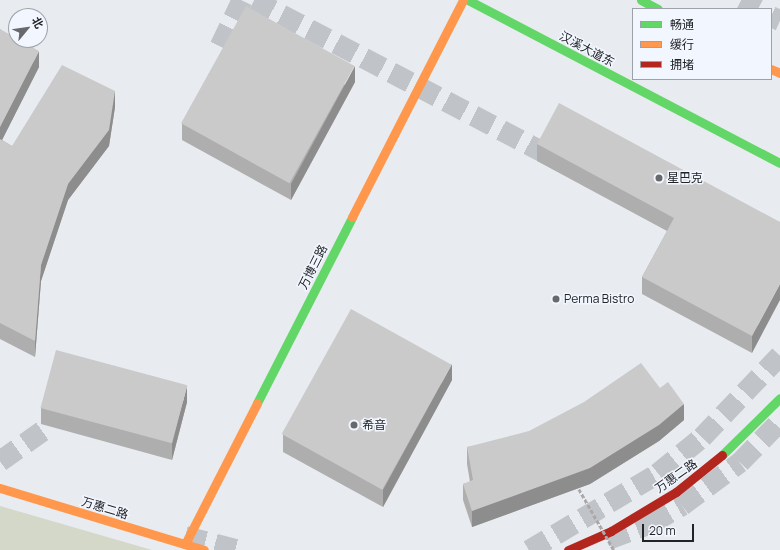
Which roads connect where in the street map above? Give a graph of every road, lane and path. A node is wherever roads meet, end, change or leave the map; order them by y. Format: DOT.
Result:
graph roads {
  1 [pos="463,0"];
  2 [pos="468,0"];
  3 [pos="641,0"];
  4 [pos="656,8"];
  5 [pos="780,163"];
  6 [pos="780,398"];
  7 [pos="0,488"];
  8 [pos="579,489"];
  9 [pos="185,544"];
  10 [pos="204,550"];
  11 [pos="568,550"];
  12 [pos="614,550"];
  1 -- 9 [label="street, 万博三路"];
  2 -- 5 [label="street, 汉溪大道东"];
  3 -- 4 [label="street"];
  6 -- 11 [label="street, 万惠二路"];
  7 -- 9 [label="street, 万惠二路"];
  8 -- 12 [label="path, bridge"];
  9 -- 10 [label="street, 万惠二路"];
}
